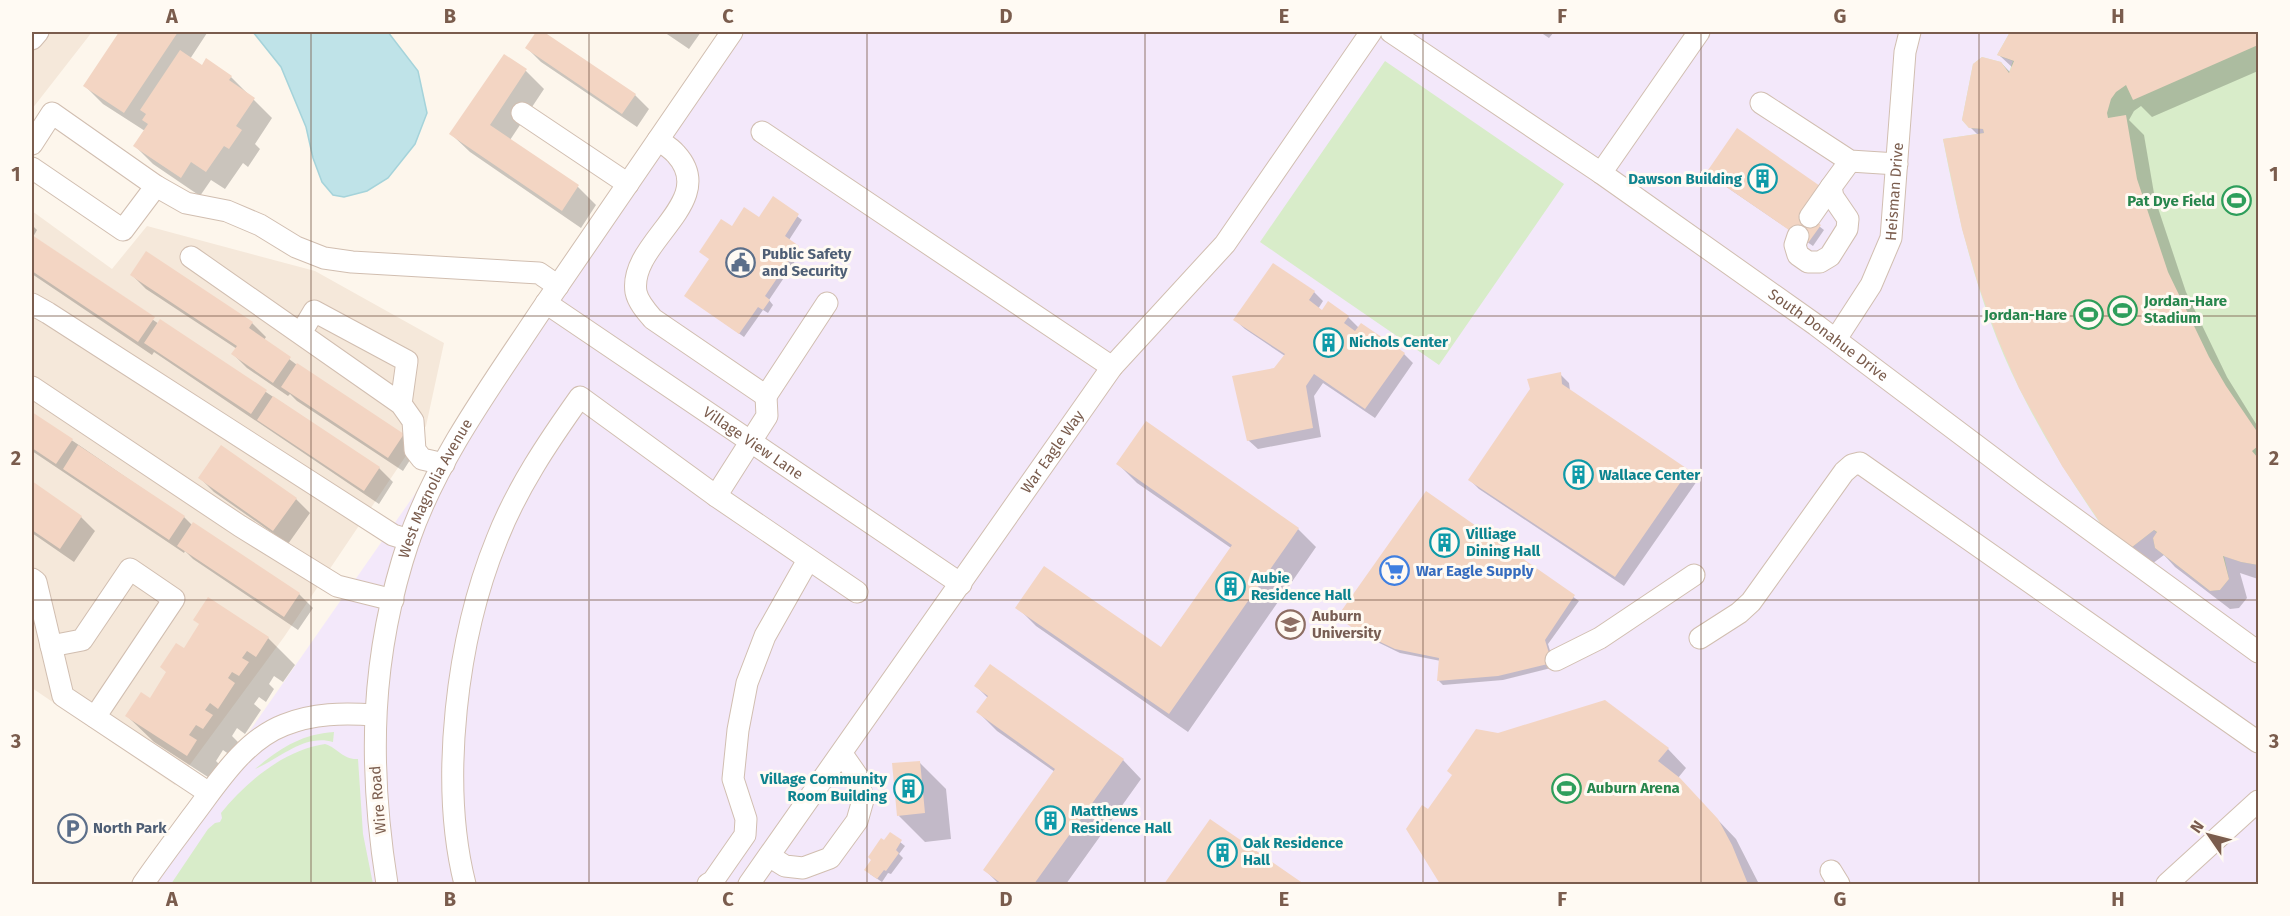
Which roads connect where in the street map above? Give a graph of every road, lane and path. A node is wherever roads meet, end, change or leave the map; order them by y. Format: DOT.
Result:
graph roads {
  1 [pos="38,32"];
  2 [pos="732,32"];
  3 [pos="1371,32"];
  4 [pos="1391,32"];
  5 [pos="1699,32"];
  6 [pos="1910,32"];
  7 [pos="32,39"];
  8 [pos="1761,103"];
  9 [pos="522,113"];
  10 [pos="762,132"];
  11 [pos="658,140"];
  12 [pos="32,144"];
  13 [pos="1850,161"];
  14 [pos="1897,164"];
  15 [pos="1607,165"];
  16 [pos="32,168"];
  17 [pos="627,184"];
  18 [pos="156,186"];
  19 [pos="1831,187"];
  20 [pos="1810,217"];
  21 [pos="1798,236"];
  22 [pos="191,257"];
  23 [pos="552,294"];
  24 [pos="827,303"];
  25 [pos="32,304"];
  26 [pos="301,333"];
  27 [pos="1836,339"];
  28 [pos="1112,368"];
  29 [pos="32,387"];
  30 [pos="766,396"];
  31 [pos="401,404"];
  32 [pos="750,442"];
  33 [pos="444,464"];
  34 [pos="716,496"];
  35 [pos="410,540"];
  36 [pos="808,560"];
  37 [pos="1694,575"];
  38 [pos="32,579"];
  39 [pos="960,584"];
  40 [pos="857,592"];
  41 [pos="393,600"];
  42 [pos="1700,638"];
  43 [pos="51,646"];
  44 [pos="2259,652"];
  45 [pos="1556,660"];
  46 [pos="375,715"];
  47 [pos="95,717"];
  48 [pos="2259,742"];
  49 [pos="842,754"];
  50 [pos="209,794"];
  51 [pos="2259,801"];
  52 [pos="769,856"];
  53 [pos="143,885"];
  54 [pos="387,885"];
  55 [pos="465,885"];
  56 [pos="708,885"];
  57 [pos="748,885"];
  58 [pos="2167,885"];
  1 -- 7 [label="street"];
  2 -- 11 [label="street, West Magnolia Avenue"];
  3 -- 28 [label="street, War Eagle Way"];
  4 -- 15 [label="street, South Donahue Drive"];
  5 -- 15 [label="street"];
  6 -- 14 [label="street, Heisman Drive"];
  8 -- 13 [label="street"];
  9 -- 17 [label="street"];
  10 -- 28 [label="street"];
  11 -- 17 [label="street, West Magnolia Avenue"];
  11 -- 30 [label="street"];
  12 -- 18 [label="street, Village View Lane"];
  13 -- 14 [label="street"];
  13 -- 19 [label="street"];
  14 -- 27 [label="street, Heisman Drive"];
  15 -- 27 [label="street, South Donahue Drive"];
  16 -- 18 [label="street"];
  17 -- 23 [label="street, West Magnolia Avenue"];
  18 -- 23 [label="street, Village View Lane"];
  19 -- 20 [label="street"];
  19 -- 21 [label="street"];
  22 -- 26 [label="street"];
  23 -- 32 [label="street, Village View Lane"];
  23 -- 33 [label="street, West Magnolia Avenue"];
  24 -- 30 [label="street"];
  25 -- 35 [label="street"];
  26 -- 31 [label="street"];
  26 -- 31 [label="street"];
  27 -- 44 [label="street, South Donahue Drive"];
  28 -- 39 [label="street, War Eagle Way"];
  29 -- 41 [label="street"];
  30 -- 32 [label="street"];
  31 -- 33 [label="street"];
  32 -- 34 [label="street"];
  32 -- 39 [label="street, Village View Lane"];
  33 -- 35 [label="street, West Magnolia Avenue"];
  34 -- 36 [label="street"];
  34 -- 55 [label="street"];
  35 -- 41 [label="street, West Magnolia Avenue"];
  36 -- 40 [label="street"];
  36 -- 56 [label="street"];
  37 -- 45 [label="street"];
  38 -- 43 [label="street"];
  39 -- 49 [label="street, War Eagle Way"];
  41 -- 46 [label="street, West Magnolia Avenue"];
  42 -- 48 [label="street"];
  43 -- 47 [label="street"];
  43 -- 47 [label="street"];
  46 -- 50 [label="street"];
  46 -- 54 [label="street, Wire Road"];
  47 -- 50 [label="street"];
  49 -- 52 [label="street, War Eagle Way"];
  49 -- 52 [label="street"];
  50 -- 53 [label="street"];
  51 -- 58 [label="street"];
  52 -- 57 [label="street, War Eagle Way"];
}
